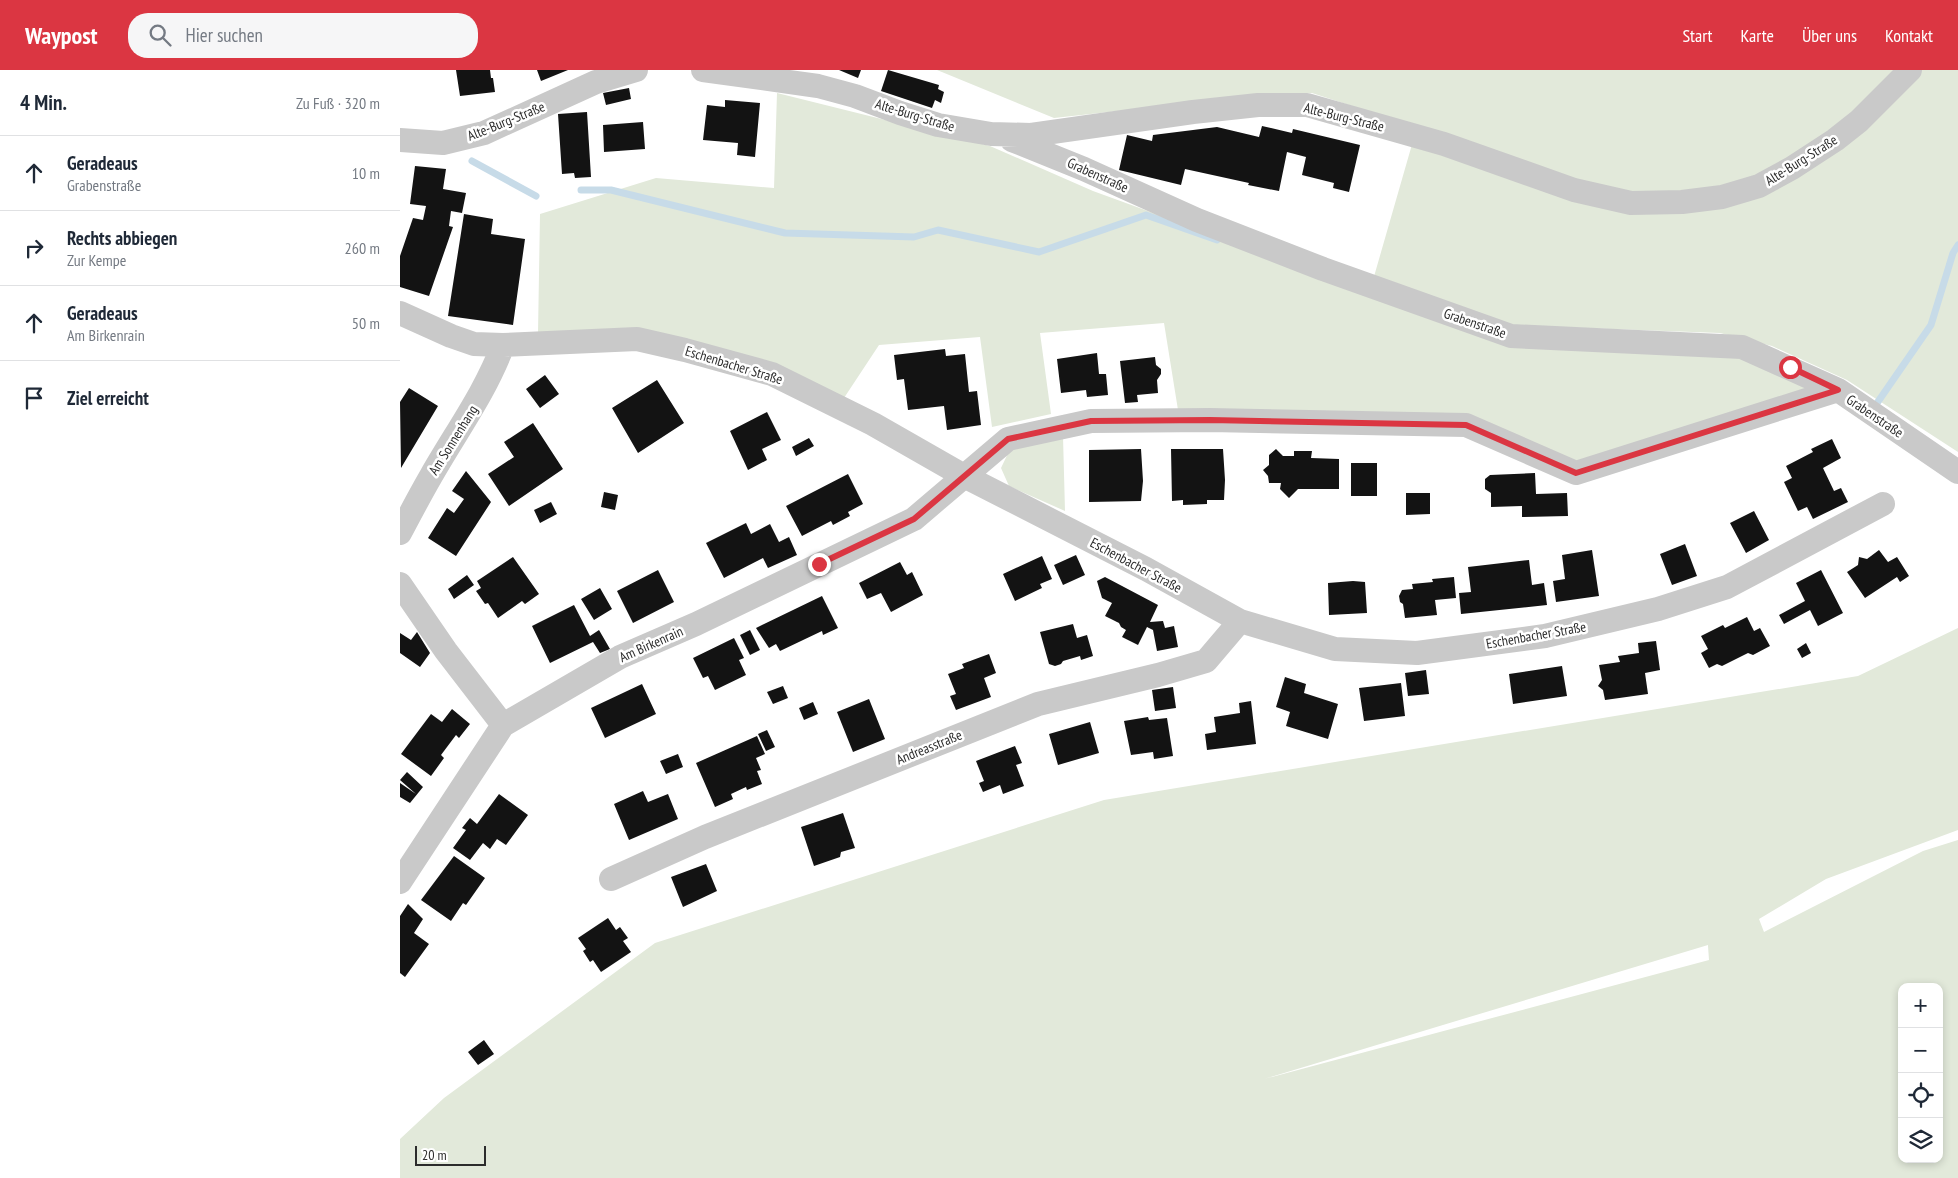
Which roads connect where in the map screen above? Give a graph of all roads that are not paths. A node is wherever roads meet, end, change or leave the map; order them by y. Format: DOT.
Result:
graph roads {
  1 [pos="636,70"];
  2 [pos="703,70"];
  3 [pos="1910,70"];
  4 [pos="992,134"];
  5 [pos="401,143"];
  6 [pos="400,313"];
  7 [pos="502,345"];
  8 [pos="1838,390"];
  9 [pos="1958,472"];
  10 [pos="964,476"];
  11 [pos="1883,504"];
  12 [pos="400,533"];
  13 [pos="400,584"];
  14 [pos="1240,621"];
  15 [pos="503,725"];
  16 [pos="611,879"];
  17 [pos="400,882"];
  1 -- 5 [label="street, Alte-Burg-Straße"];
  2 -- 4 [label="street, Alte-Burg-Straße"];
  3 -- 4 [label="street, Alte-Burg-Straße"];
  4 -- 8 [label="street, Grabenstraße"];
  6 -- 7 [label="street, Eschenbacher Straße"];
  7 -- 10 [label="street, Eschenbacher Straße"];
  7 -- 12 [label="street, Am Sonnenhang"];
  8 -- 9 [label="street, Grabenstraße"];
  8 -- 10 [label="street, Am Birkenrain"];
  10 -- 14 [label="street, Eschenbacher Straße"];
  10 -- 15 [label="street, Am Birkenrain"];
  11 -- 14 [label="street, Eschenbacher Straße"];
  13 -- 15 [label="street"];
  14 -- 16 [label="street, Andreasstraße"];
  15 -- 17 [label="street, Am Birkenrain"];
}
